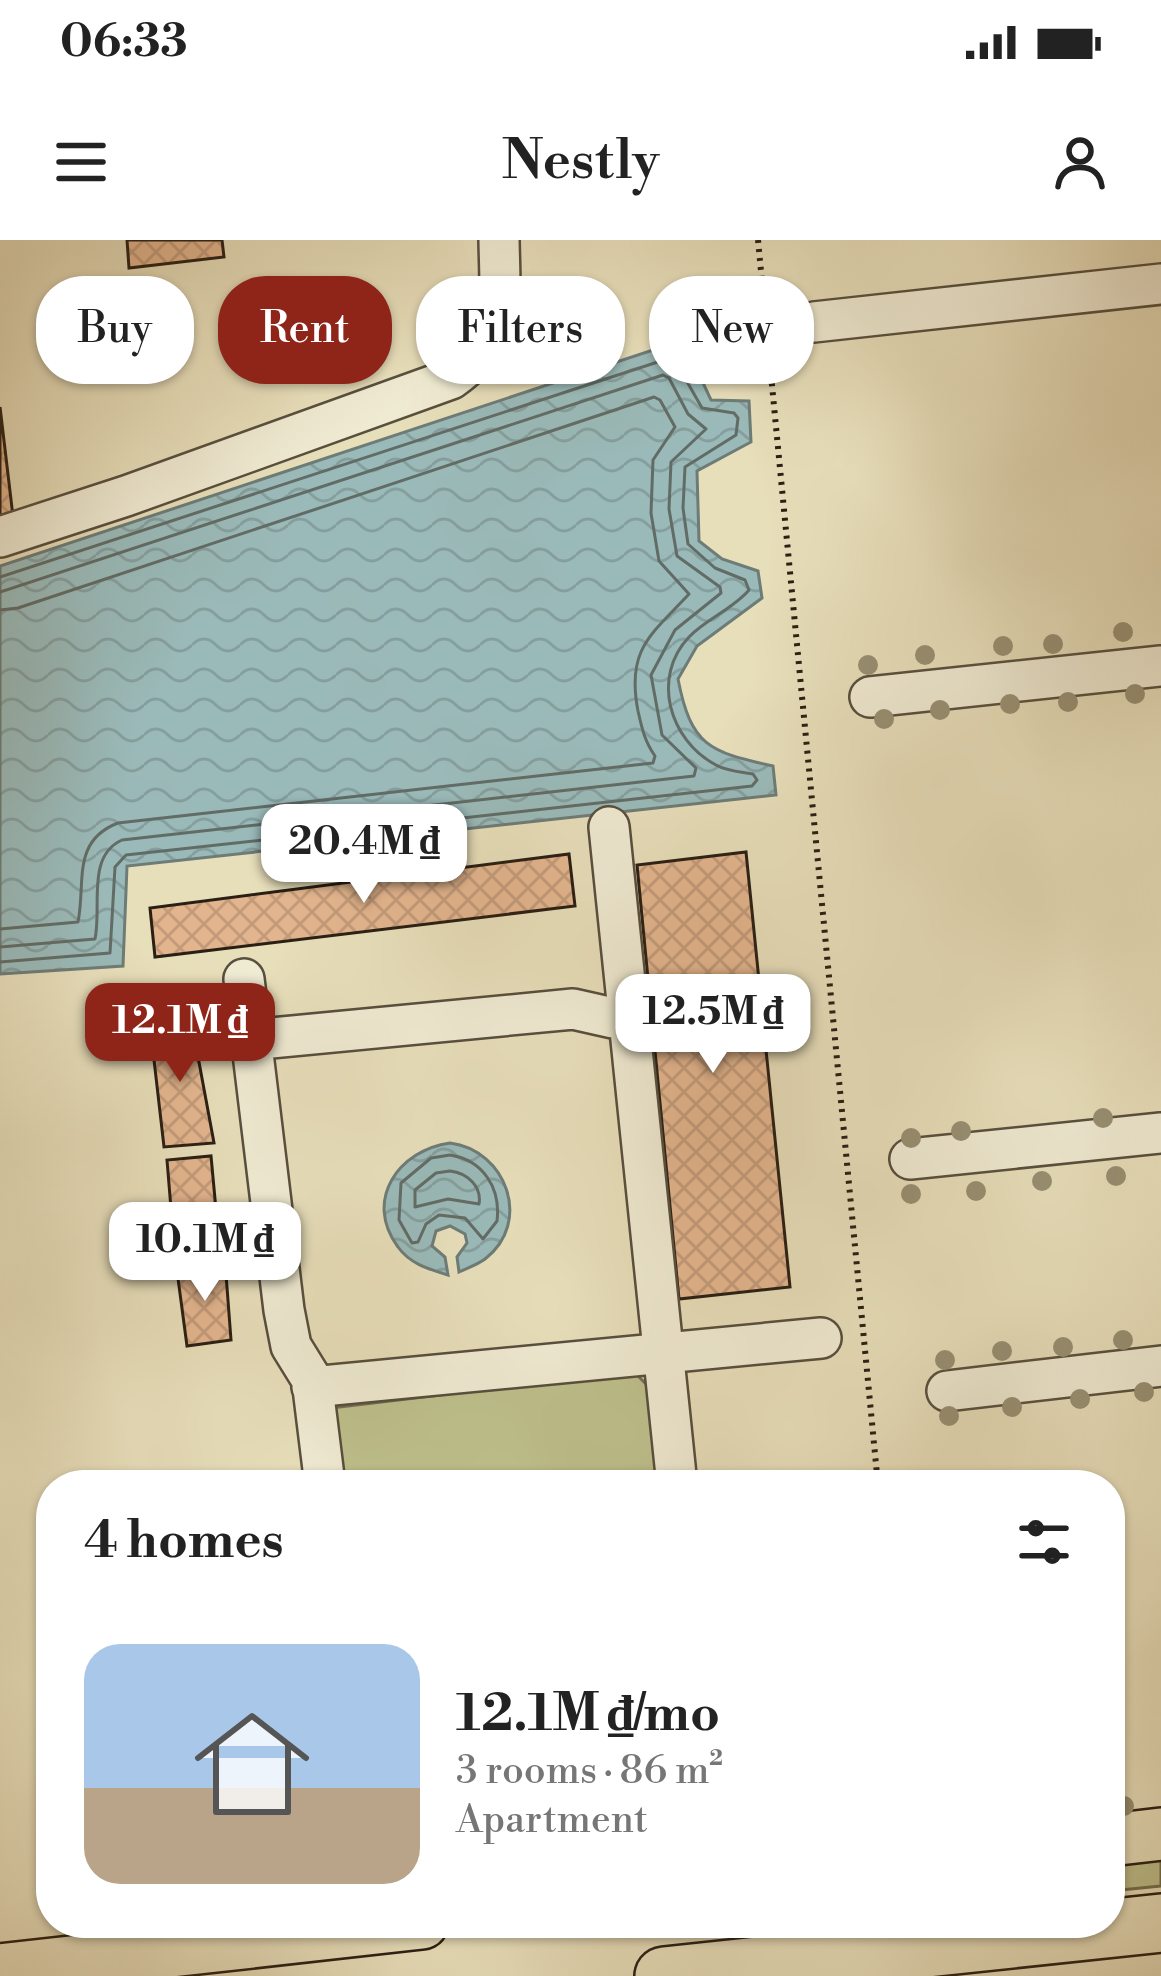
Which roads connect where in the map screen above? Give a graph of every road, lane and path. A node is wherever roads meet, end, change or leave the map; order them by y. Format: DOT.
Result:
graph roads {
  1 [pos="499,240"];
  2 [pos="758,240"];
  3 [pos="1161,284"];
  4 [pos="814,322"];
  5 [pos="0,537"];
  6 [pos="1161,666"];
  7 [pos="870,697"];
  8 [pos="609,827"];
  9 [pos="244,979"];
  10 [pos="628,1018"];
  11 [pos="251,1040"];
  12 [pos="1161,1133"];
  13 [pos="910,1159"];
  14 [pos="821,1338"];
  15 [pos="662,1353"];
  16 [pos="1161,1366"];
  17 [pos="312,1388"];
  18 [pos="947,1391"];
  19 [pos="323,1470"];
  20 [pos="674,1470"];
  21 [pos="877,1470"];
  22 [pos="1161,1834"];
  23 [pos="1125,1838"];
  24 [pos="1161,1923"];
  25 [pos="1125,1928"];
  26 [pos="275,1938"];
  27 [pos="1045,1938"];
  28 [pos="968,1948"];
  29 [pos="0,1970"];
  30 [pos="664,1976"];
  1 -- 5 [label="street"];
  2 -- 21 [label="path"];
  3 -- 4 [label="street"];
  6 -- 7 [label="street"];
  8 -- 10 [label="street"];
  9 -- 11 [label="street"];
  10 -- 11 [label="street"];
  10 -- 15 [label="street"];
  11 -- 17 [label="street"];
  12 -- 13 [label="street"];
  14 -- 15 [label="street"];
  15 -- 17 [label="street"];
  15 -- 20 [label="street"];
  16 -- 18 [label="street"];
  17 -- 19 [label="street"];
  22 -- 23 [label="main road"];
  24 -- 25 [label="highway"];
  26 -- 29 [label="main road"];
  27 -- 28 [label="highway"];
  28 -- 30 [label="highway"];
}
